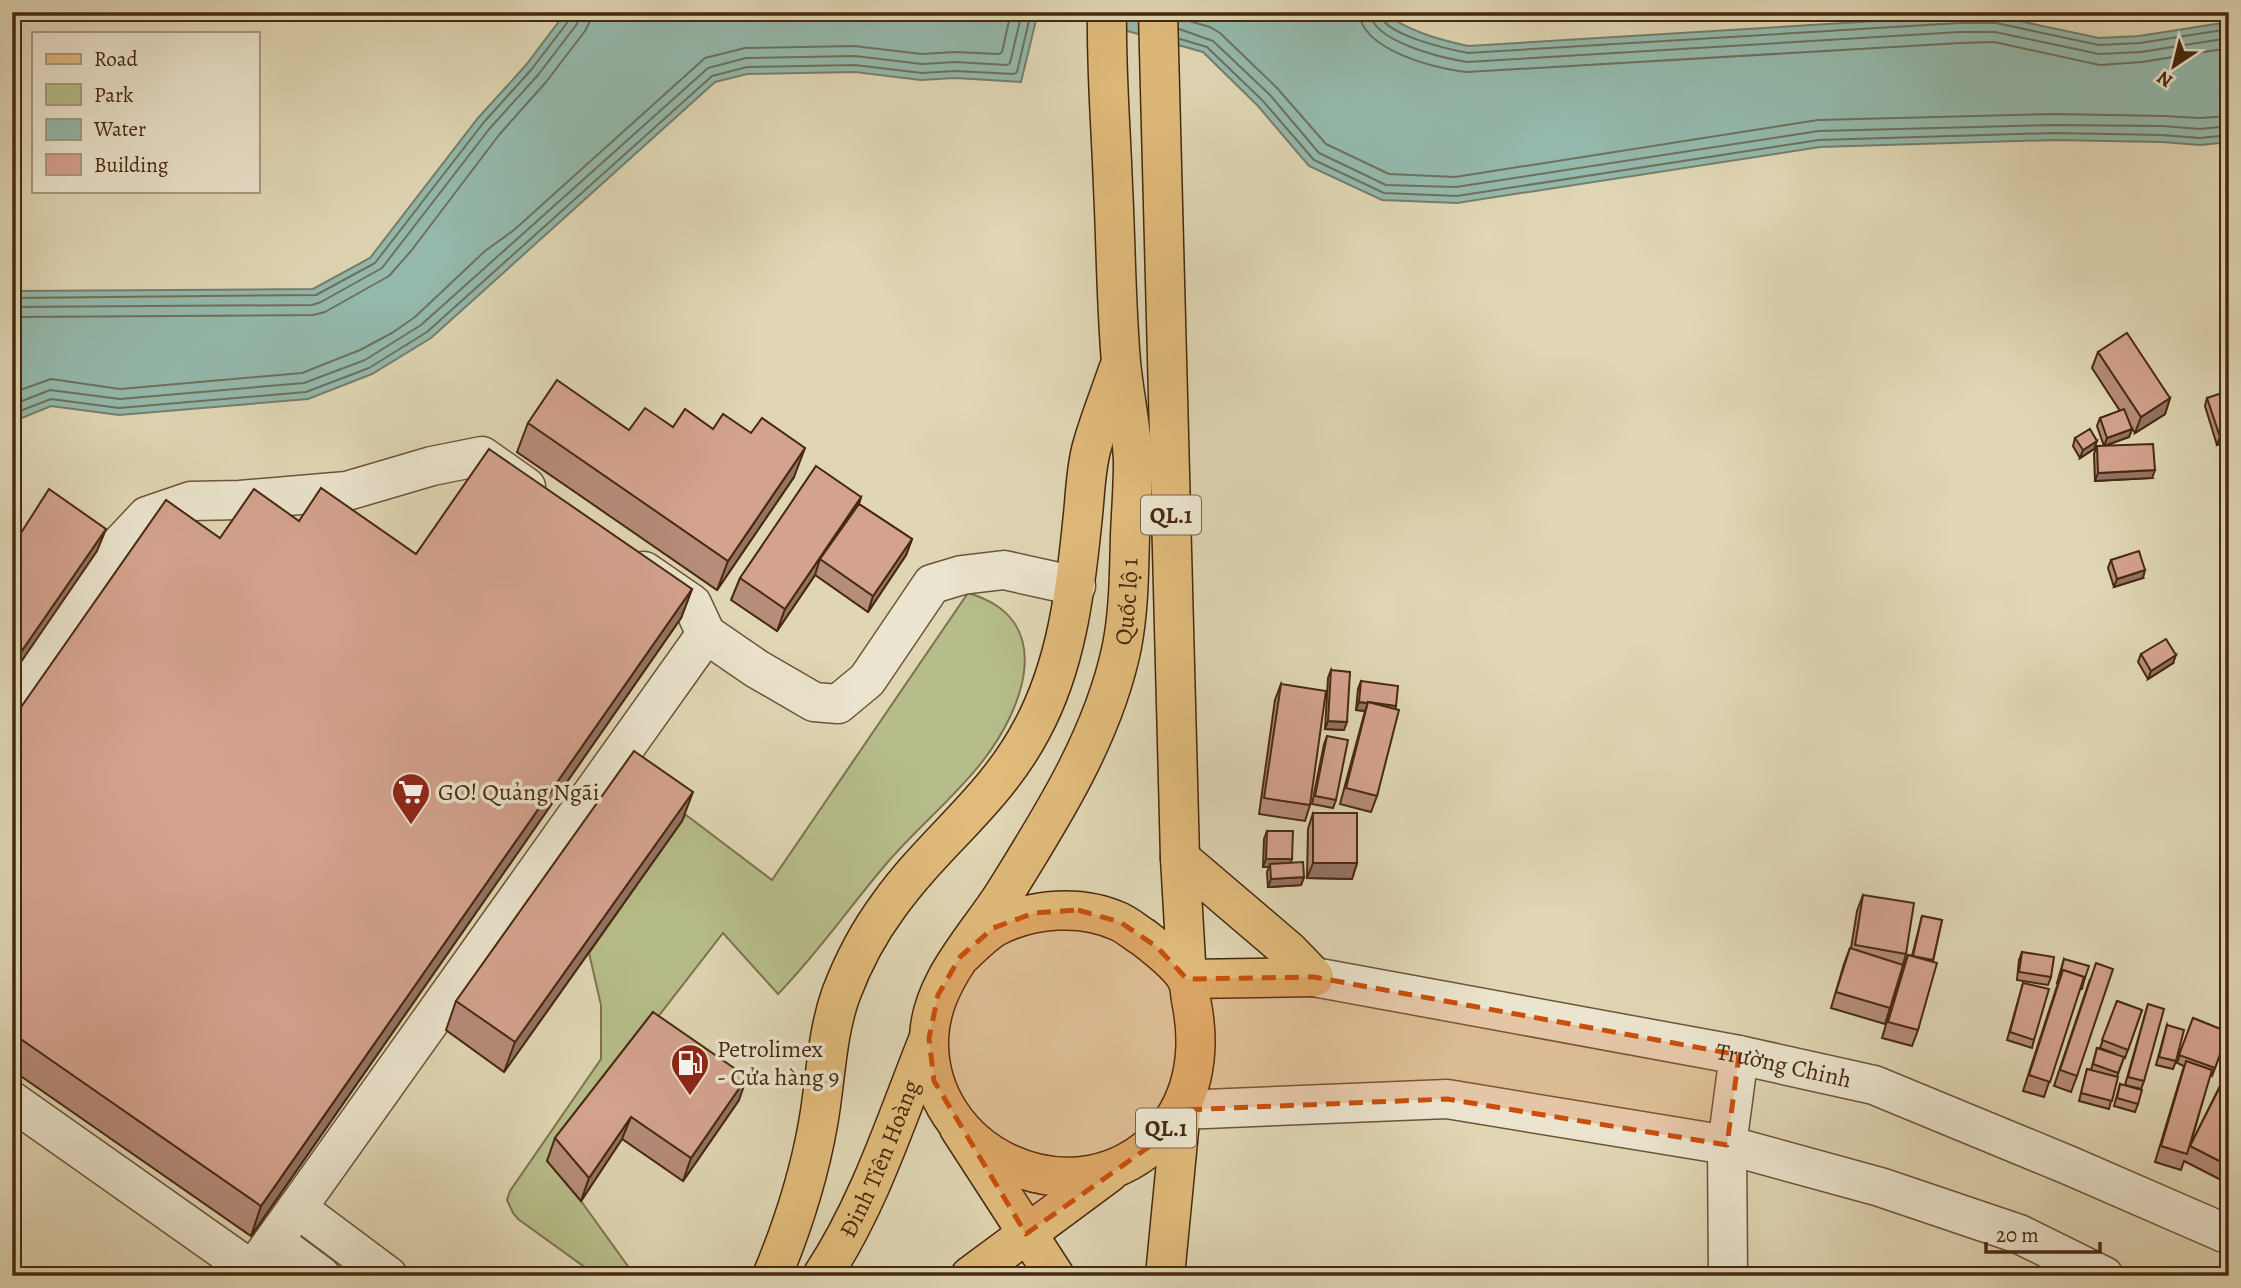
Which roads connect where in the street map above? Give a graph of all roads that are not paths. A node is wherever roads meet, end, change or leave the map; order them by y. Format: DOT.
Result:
graph roads {
  1 [pos="1158,12"];
  2 [pos="1107,24"];
  3 [pos="1121,362"];
  4 [pos="557,509"];
  5 [pos="621,555"];
  6 [pos="1076,586"];
  7 [pos="706,634"];
  8 [pos="12,700"];
  9 [pos="1180,858"];
  10 [pos="960,957"];
  11 [pos="1314,976"];
  12 [pos="1187,979"];
  13 [pos="929,1038"];
  14 [pos="1739,1055"];
  15 [pos="12,1101"];
  16 [pos="1181,1110"];
  17 [pos="954,1121"];
  18 [pos="1727,1145"];
  19 [pos="1115,1168"];
  20 [pos="297,1208"];
  21 [pos="1026,1234"];
  22 [pos="2229,1235"];
  23 [pos="262,1262"];
  24 [pos="321,1276"];
  25 [pos="388,1276"];
  26 [pos="772,1276"];
  27 [pos="822,1276"];
  28 [pos="970,1276"];
  29 [pos="1055,1276"];
  30 [pos="1165,1276"];
  31 [pos="1728,1276"];
  32 [pos="2104,1276"];
  1 -- 9 [label="main road, Quốc lộ 1 / QL.1"];
  2 -- 3 [label="main road, Quốc lộ 1 / QL.1"];
  3 -- 6 [label="main road"];
  3 -- 10 [label="main road, Quốc lộ 1 / QL.1"];
  4 -- 8 [label="street"];
  5 -- 7 [label="street"];
  6 -- 7 [label="street"];
  6 -- 26 [label="main road"];
  7 -- 20 [label="street"];
  9 -- 11 [label="main road"];
  9 -- 12 [label="main road, Quốc lộ 1 / QL.1"];
  10 -- 12 [label="main road, QL.1"];
  10 -- 13 [label="main road, QL.1"];
  11 -- 12 [label="main road"];
  11 -- 14 [label="street, Trường Chinh"];
  12 -- 16 [label="main road, QL.1"];
  13 -- 17 [label="main road, QL.1"];
  13 -- 27 [label="main road, Đinh Tiên Hoàng / QL.1"];
  14 -- 18 [label="street"];
  14 -- 22 [label="street, Trường Chinh"];
  15 -- 23 [label="street"];
  16 -- 18 [label="street"];
  16 -- 19 [label="main road, QL.1"];
  16 -- 30 [label="main road"];
  17 -- 19 [label="main road, QL.1"];
  17 -- 21 [label="main road"];
  18 -- 31 [label="street"];
  18 -- 32 [label="street"];
  19 -- 21 [label="main road, QL.1"];
  20 -- 23 [label="street"];
  20 -- 25 [label="street"];
  21 -- 28 [label="main road, QL.1"];
  21 -- 29 [label="main road"];
  23 -- 24 [label="street"];
}
